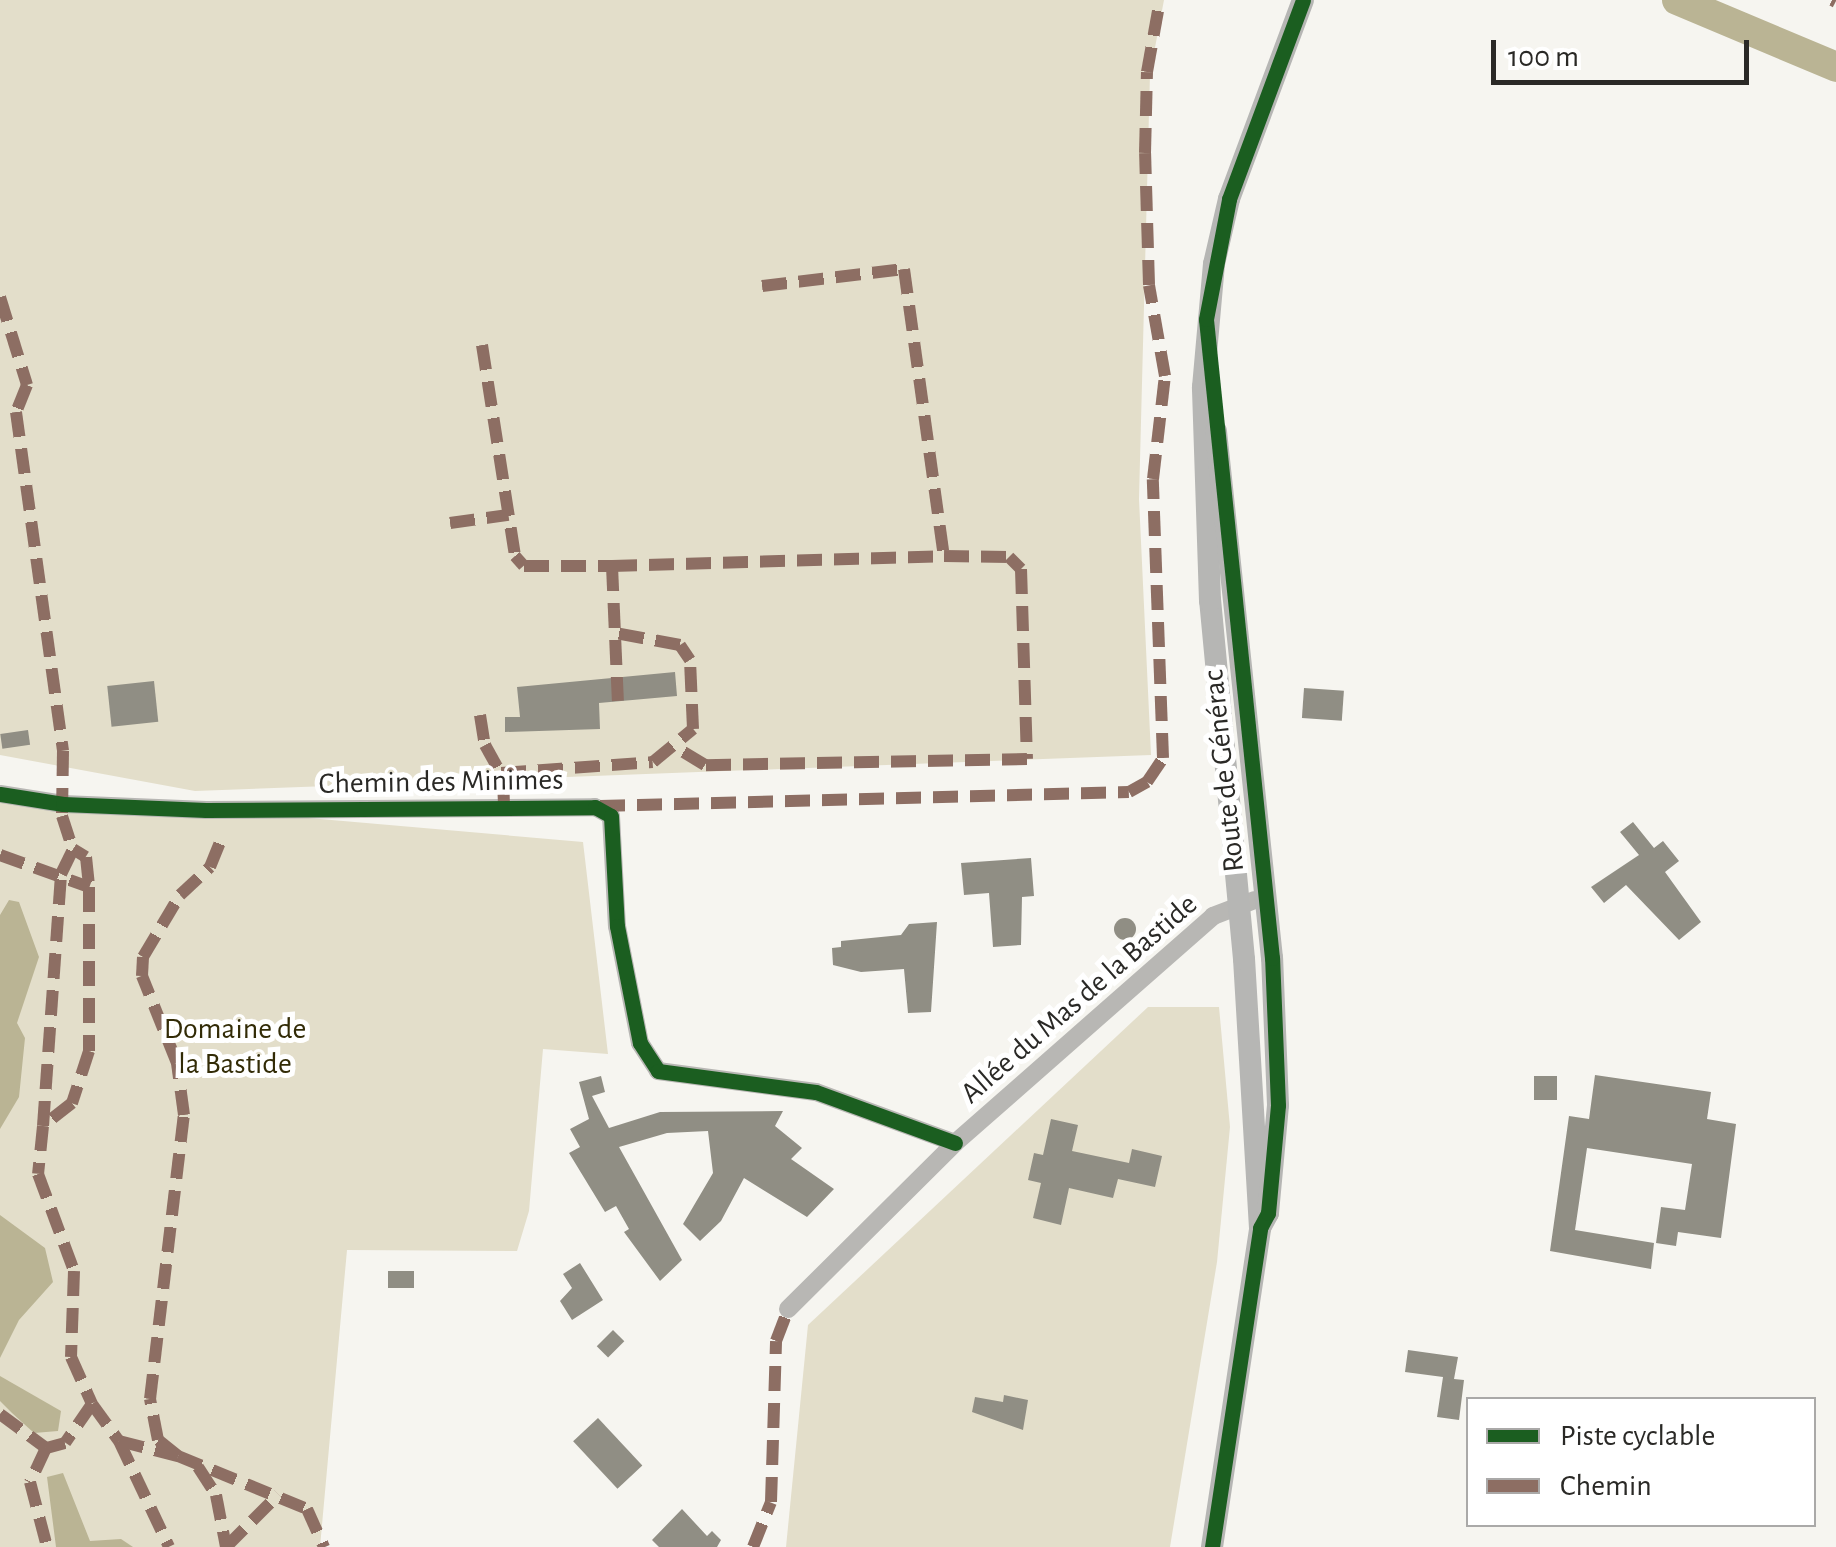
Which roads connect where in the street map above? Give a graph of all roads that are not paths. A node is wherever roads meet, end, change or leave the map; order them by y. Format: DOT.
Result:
graph roads {
  1 [pos="1303,0"];
  2 [pos="1206,343"];
  3 [pos="0,794"];
  4 [pos="1247,902"];
  5 [pos="956,1143"];
  6 [pos="1260,1228"];
  7 [pos="788,1310"];
  8 [pos="1212,1547"];
  1 -- 2 [label="street, Route de Générac"];
  2 -- 4 [label="street, Route de Générac"];
  2 -- 6 [label="street, Route de Générac"];
  3 -- 5 [label="street, Chemin des Minimes"];
  4 -- 5 [label="street, Allée du Mas de la Bastide"];
  4 -- 6 [label="street, Route de Générac"];
  5 -- 7 [label="street, Allée du Mas de la Bastide"];
  6 -- 8 [label="street, Route de Générac"];
}
